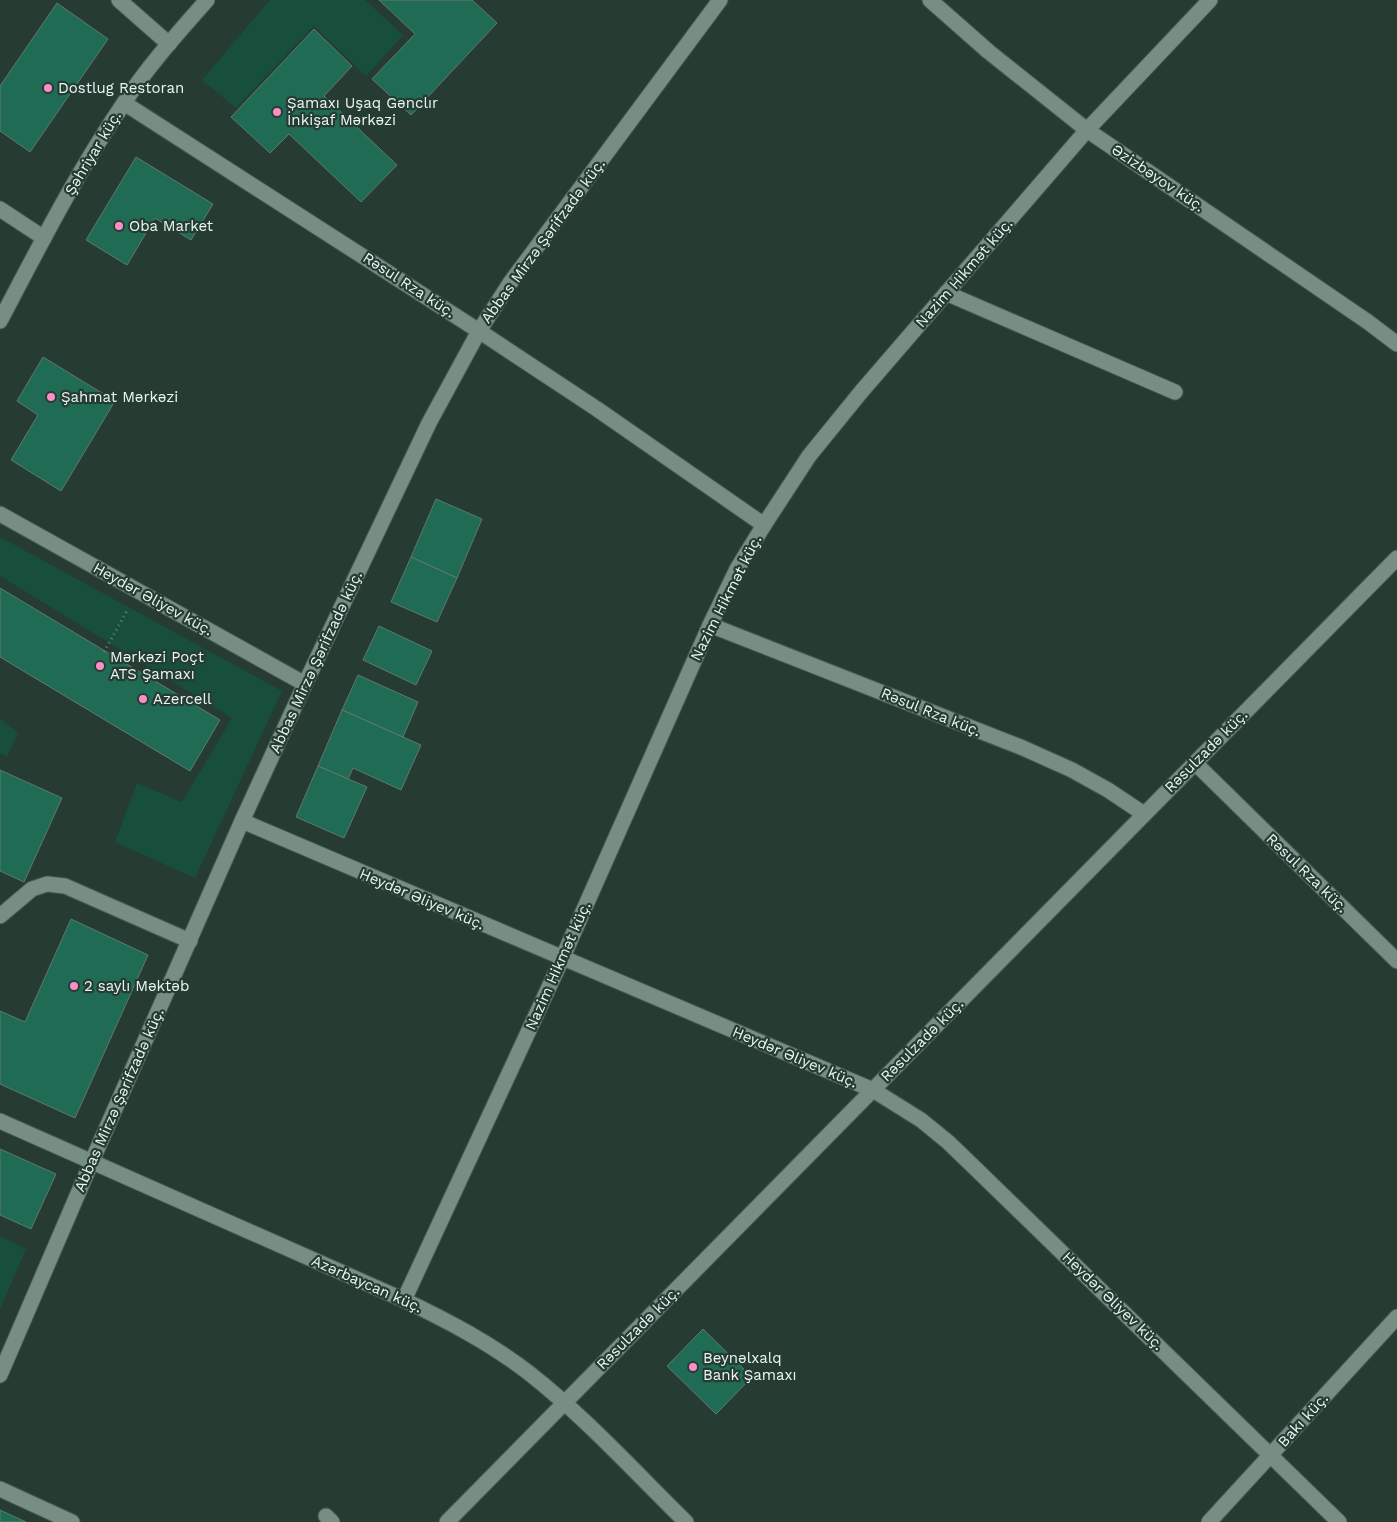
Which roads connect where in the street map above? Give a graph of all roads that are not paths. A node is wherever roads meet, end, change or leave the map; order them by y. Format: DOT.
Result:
graph roads {
  1 [pos="119,0"];
  2 [pos="208,0"];
  3 [pos="720,0"];
  4 [pos="930,0"];
  5 [pos="1210,0"];
  6 [pos="169,44"];
  7 [pos="124,103"];
  8 [pos="1088,130"];
  9 [pos="0,209"];
  10 [pos="44,238"];
  11 [pos="946,293"];
  12 [pos="0,321"];
  13 [pos="479,330"];
  14 [pos="1397,344"];
  15 [pos="1175,392"];
  16 [pos="0,514"];
  17 [pos="764,525"];
  18 [pos="1397,558"];
  19 [pos="710,625"];
  20 [pos="305,684"];
  21 [pos="1195,763"];
  22 [pos="1144,814"];
  23 [pos="242,822"];
  24 [pos="0,916"];
  25 [pos="190,941"];
  26 [pos="562,959"];
  27 [pos="1397,961"];
  28 [pos="873,1090"];
  29 [pos="0,1120"];
  30 [pos="92,1161"];
  31 [pos="404,1300"];
  32 [pos="1397,1317"];
  33 [pos="0,1375"];
  34 [pos="565,1403"];
  35 [pos="1271,1455"];
  36 [pos="0,1489"];
  37 [pos="72,1522"];
  38 [pos="447,1522"];
  39 [pos="686,1522"];
  40 [pos="1209,1522"];
  41 [pos="1339,1522"];
  1 -- 6 [label="street"];
  2 -- 6 [label="street, Şəhriyar küç."];
  3 -- 13 [label="street, Abbas Mirzə Şərifzadə küç."];
  4 -- 8 [label="street, Əzizbəyov küç."];
  5 -- 8 [label="street, Nazim Hikmət küç."];
  6 -- 7 [label="street, Şəhriyar küç."];
  7 -- 10 [label="street, Şəhriyar küç."];
  7 -- 13 [label="street, Rəsul Rza küç."];
  8 -- 11 [label="street, Nazim Hikmət küç."];
  8 -- 14 [label="street, Əzizbəyov küç."];
  9 -- 10 [label="street"];
  10 -- 12 [label="street, Şəhriyar küç."];
  11 -- 15 [label="street"];
  11 -- 17 [label="street, Nazim Hikmət küç."];
  13 -- 17 [label="street, Rəsul Rza küç."];
  13 -- 20 [label="street, Abbas Mirzə Şərifzadə küç."];
  16 -- 20 [label="street, Heydər Əliyev küç."];
  17 -- 19 [label="street, Nazim Hikmət küç."];
  18 -- 21 [label="street, Rəsulzadə küç."];
  19 -- 22 [label="street, Rəsul Rza küç."];
  19 -- 26 [label="street, Nazim Hikmət küç."];
  20 -- 23 [label="street, Abbas Mirzə Şərifzadə küç."];
  21 -- 22 [label="street, Rəsulzadə küç."];
  21 -- 27 [label="street, Rəsul Rza küç."];
  22 -- 28 [label="street, Rəsulzadə küç."];
  23 -- 25 [label="street, Abbas Mirzə Şərifzadə küç."];
  23 -- 26 [label="street, Heydər Əliyev küç."];
  24 -- 25 [label="street"];
  25 -- 30 [label="street, Abbas Mirzə Şərifzadə küç."];
  26 -- 28 [label="street, Heydər Əliyev küç."];
  26 -- 31 [label="street, Nazim Hikmət küç."];
  28 -- 34 [label="street, Rəsulzadə küç."];
  28 -- 35 [label="street, Heydər Əliyev küç."];
  29 -- 30 [label="street, Azərbaycan küç."];
  30 -- 31 [label="street, Azərbaycan küç."];
  30 -- 33 [label="street, Abbas Mirzə Şərifzadə küç."];
  31 -- 34 [label="street, Azərbaycan küç."];
  32 -- 35 [label="street, Bakı küç."];
  34 -- 38 [label="street, Rəsulzadə küç."];
  34 -- 39 [label="street, Azərbaycan küç."];
  35 -- 40 [label="street, Bakı küç."];
  35 -- 41 [label="street, Heydər Əliyev küç."];
  36 -- 37 [label="street"];
}
